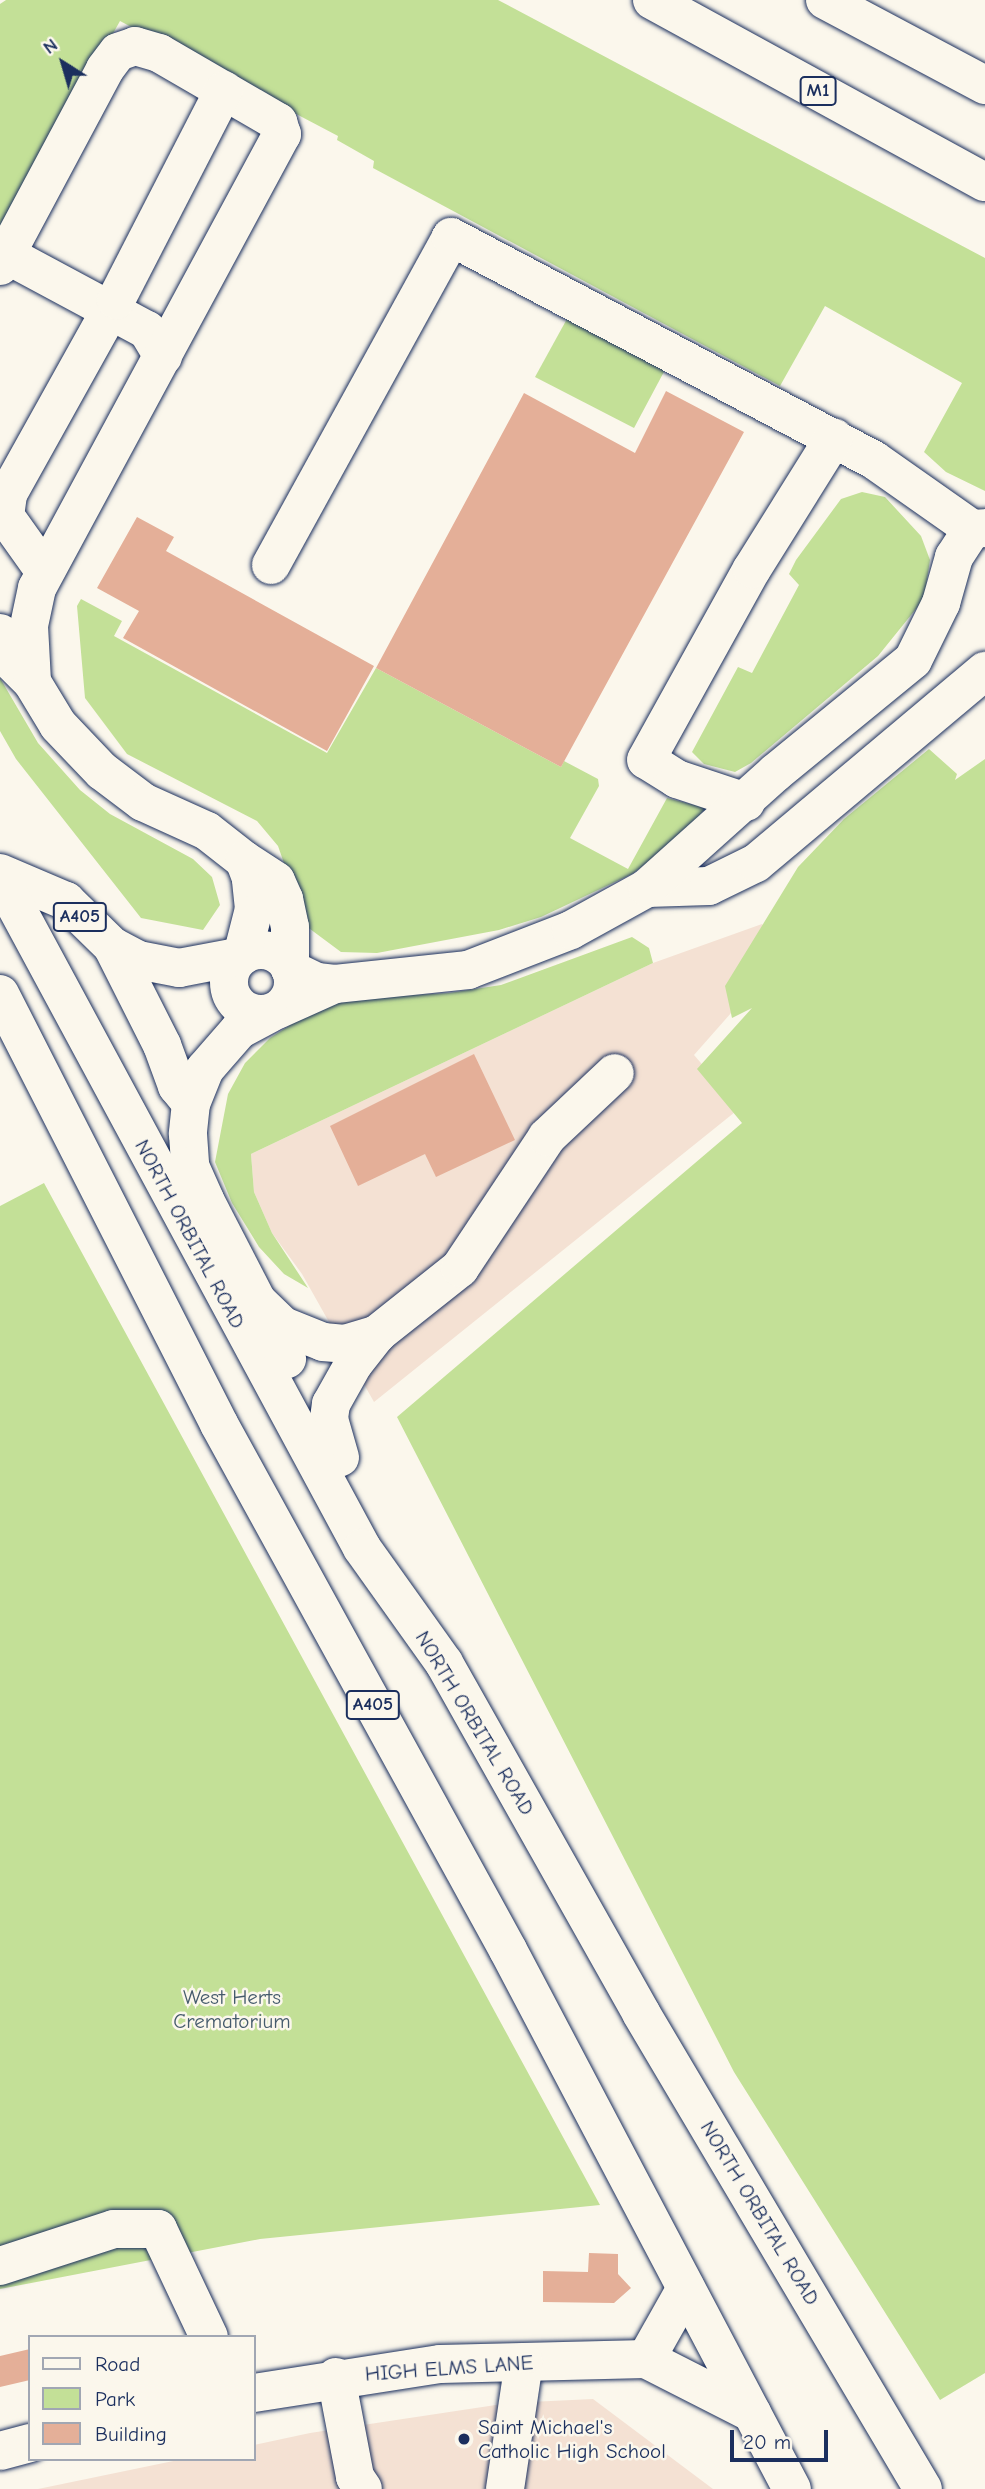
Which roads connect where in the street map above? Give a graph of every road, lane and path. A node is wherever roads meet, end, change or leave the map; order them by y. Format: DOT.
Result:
graph roads {
  1 [pos="652,0"];
  2 [pos="825,0"];
  3 [pos="985,85"];
  4 [pos="224,90"];
  5 [pos="985,182"];
  6 [pos="3,261"];
  7 [pos="111,309"];
  8 [pos="163,357"];
  9 [pos="834,438"];
  10 [pos="979,529"];
  11 [pos="271,565"];
  12 [pos="45,572"];
  13 [pos="0,633"];
  14 [pos="985,671"];
  15 [pos="32,682"];
  16 [pos="746,802"];
  17 [pos="244,860"];
  18 [pos="0,875"];
  19 [pos="647,888"];
  20 [pos="112,946"];
  21 [pos="242,957"];
  22 [pos="290,969"];
  23 [pos="335,984"];
  24 [pos="0,994"];
  25 [pos="274,1012"];
  26 [pos="615,1073"];
  27 [pos="191,1103"];
  28 [pos="257,1301"];
  29 [pos="377,1334"];
  30 [pos="340,1457"];
  31 [pos="444,1663"];
  32 [pos="0,2266"];
  33 [pos="686,2288"];
  34 [pos="208,2335"];
  35 [pos="646,2359"];
  36 [pos="524,2362"];
  37 [pos="336,2377"];
  38 [pos="256,2393"];
  39 [pos="752,2413"];
  40 [pos="28,2444"];
  41 [pos="0,2451"];
  42 [pos="363,2489"];
  43 [pos="505,2489"];
  44 [pos="792,2489"];
  45 [pos="923,2489"];
  1 -- 5 [label="main road, M1"];
  2 -- 3 [label="main road"];
  4 -- 6 [label="main road"];
  4 -- 7 [label="main road"];
  4 -- 8 [label="main road"];
  6 -- 7 [label="main road"];
  7 -- 8 [label="main road"];
  7 -- 12 [label="main road"];
  8 -- 12 [label="main road"];
  9 -- 10 [label="main road"];
  9 -- 11 [label="main road"];
  9 -- 16 [label="main road"];
  10 -- 16 [label="main road"];
  12 -- 15 [label="main road"];
  13 -- 15 [label="main road"];
  14 -- 19 [label="main road"];
  15 -- 17 [label="main road"];
  16 -- 19 [label="main road"];
  17 -- 21 [label="main road"];
  17 -- 22 [label="main road"];
  18 -- 20 [label="main road, A405"];
  18 -- 31 [label="main road, NORTH ORBITAL ROAD / A405"];
  19 -- 23 [label="main road"];
  20 -- 21 [label="main road, A405"];
  20 -- 27 [label="main road"];
  21 -- 22 [label="main road, A405"];
  21 -- 25 [label="main road"];
  22 -- 23 [label="main road"];
  22 -- 25 [label="main road"];
  23 -- 25 [label="main road"];
  24 -- 33 [label="main road, A405"];
  25 -- 27 [label="main road, A405"];
  26 -- 29 [label="main road"];
  27 -- 28 [label="main road, A405"];
  28 -- 29 [label="main road"];
  28 -- 30 [label="main road, A405"];
  29 -- 30 [label="main road"];
  30 -- 31 [label="main road, A405"];
  31 -- 45 [label="main road, NORTH ORBITAL ROAD / A405"];
  32 -- 34 [label="main road"];
  33 -- 35 [label="main road"];
  33 -- 39 [label="main road, A405"];
  35 -- 36 [label="main road, HIGH ELMS LANE"];
  35 -- 39 [label="main road, HIGH ELMS LANE"];
  36 -- 37 [label="main road, HIGH ELMS LANE"];
  36 -- 43 [label="main road"];
  37 -- 38 [label="main road, HIGH ELMS LANE"];
  37 -- 42 [label="main road"];
  39 -- 44 [label="main road, A405"];
  40 -- 41 [label="main road"];
}
